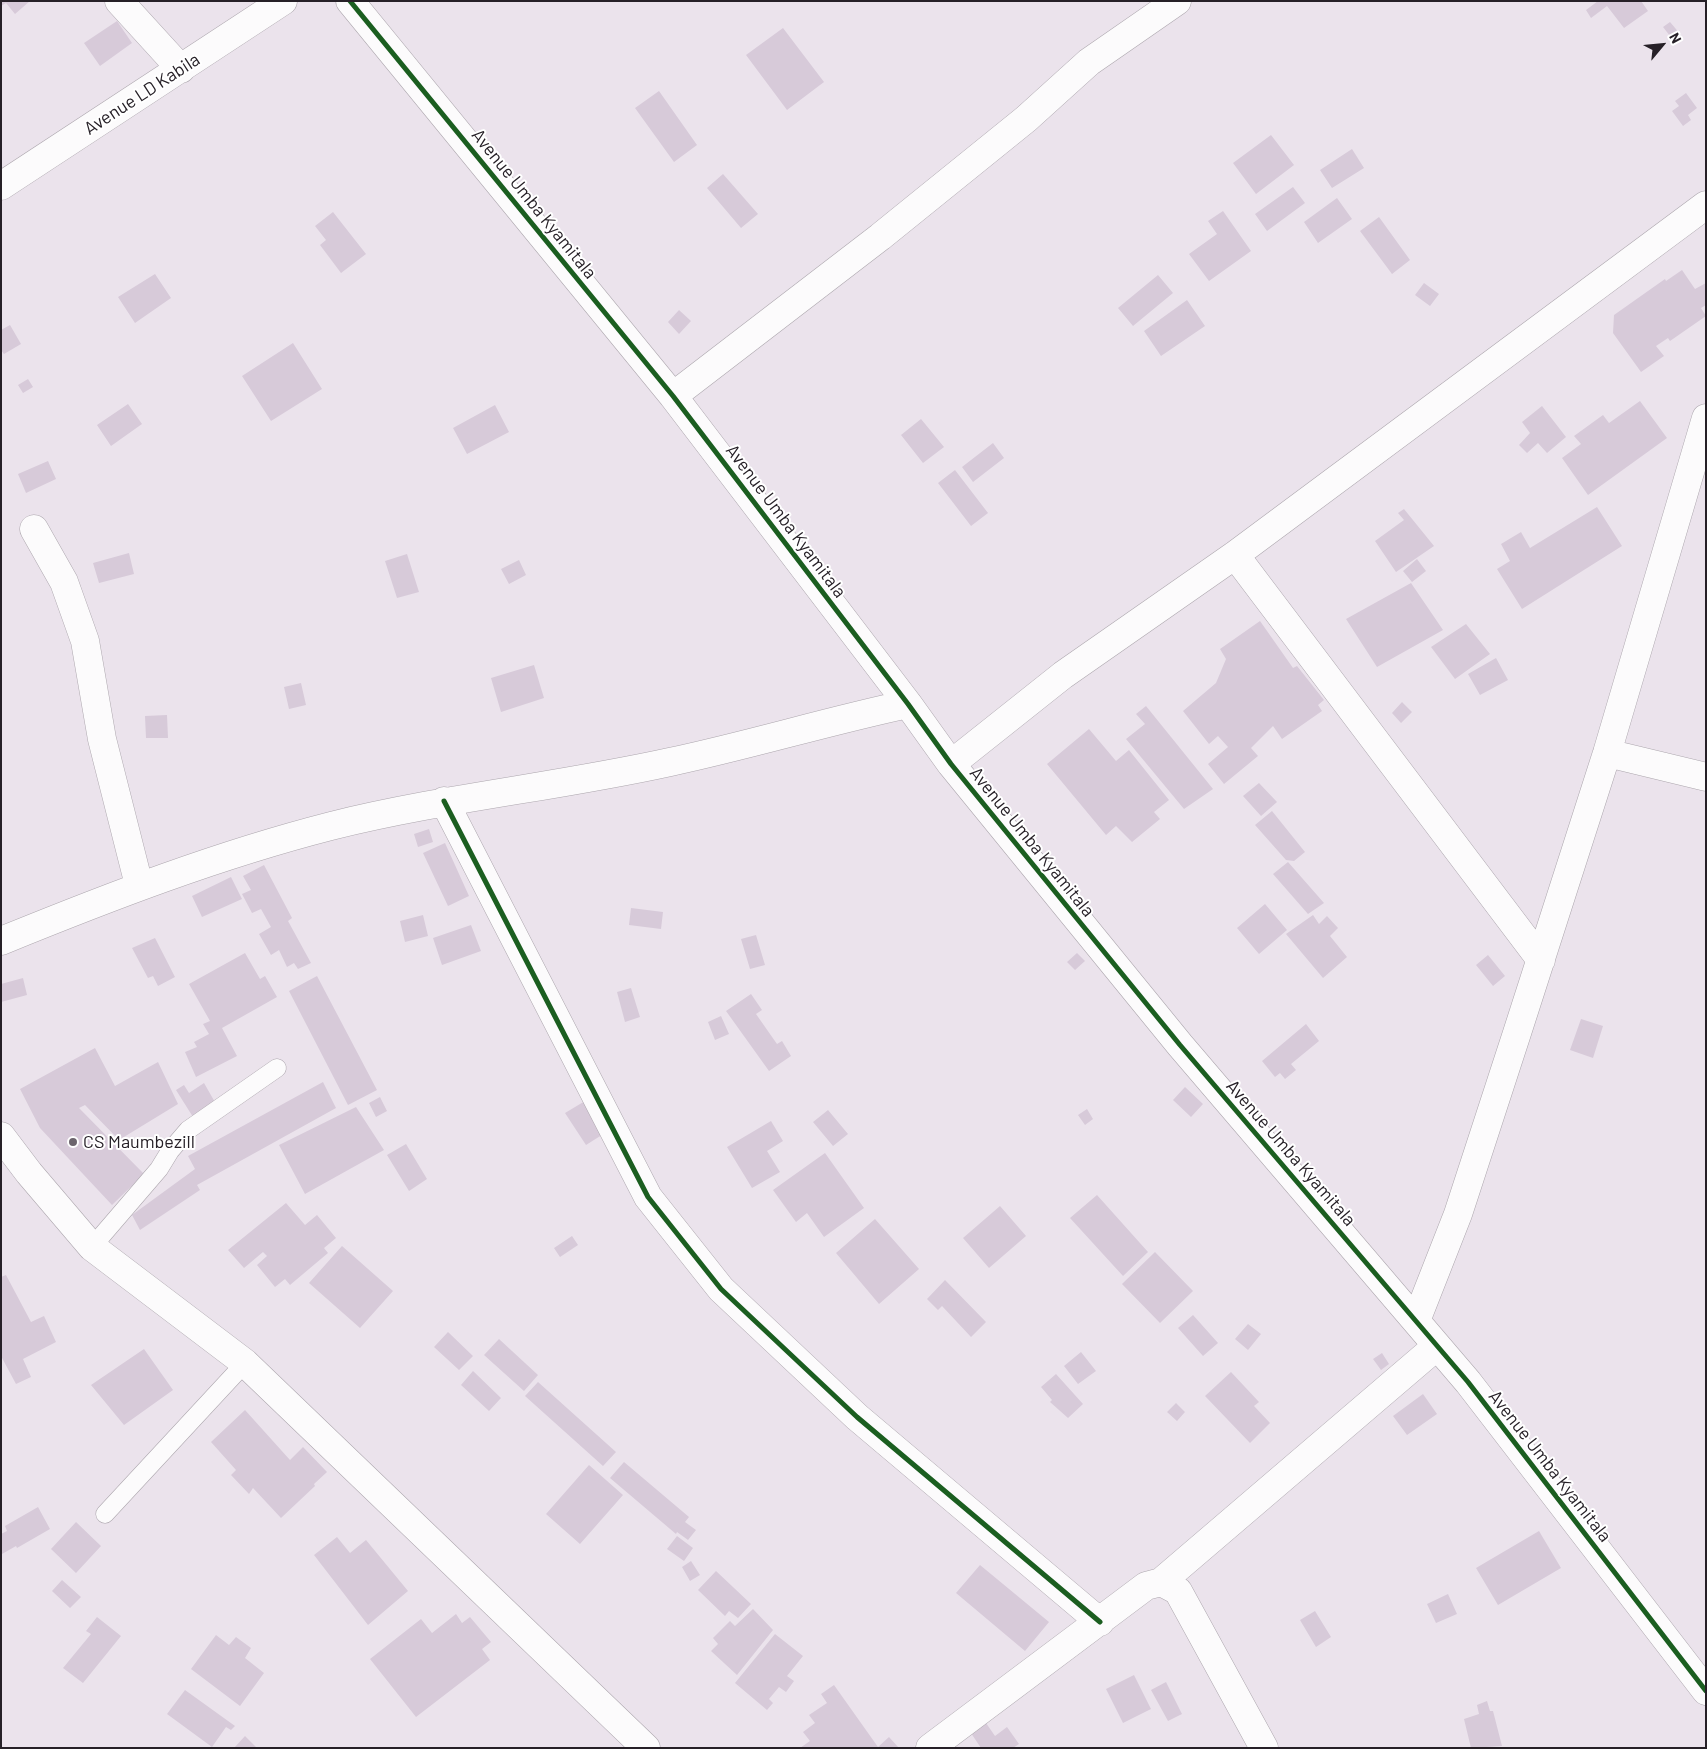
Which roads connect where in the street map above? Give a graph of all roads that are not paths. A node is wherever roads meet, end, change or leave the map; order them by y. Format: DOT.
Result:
graph roads {
  1 [pos="119,1"];
  2 [pos="283,1"];
  3 [pos="350,1"];
  4 [pos="1177,1"];
  5 [pos="181,68"];
  6 [pos="1,186"];
  7 [pos="1706,205"];
  8 [pos="673,396"];
  9 [pos="1706,418"];
  10 [pos="34,529"];
  11 [pos="1235,555"];
  12 [pos="908,704"];
  13 [pos="1607,753"];
  14 [pos="951,764"];
  15 [pos="1706,777"];
  16 [pos="444,802"];
  17 [pos="139,885"];
  18 [pos="1,941"];
  19 [pos="1541,960"];
  20 [pos="277,1068"];
  21 [pos="1,1136"];
  22 [pos="92,1247"];
  23 [pos="1416,1321"];
  24 [pos="1437,1346"];
  25 [pos="245,1363"];
  26 [pos="105,1514"];
  27 [pos="1161,1582"];
  28 [pos="1100,1622"];
  29 [pos="1706,1690"];
  30 [pos="646,1748"];
  31 [pos="930,1748"];
  32 [pos="1264,1748"];
  1 -- 5 [label="street"];
  2 -- 5 [label="street, Avenue LD Kabila"];
  3 -- 8 [label="street, Avenue Umba Kyamitala"];
  4 -- 8 [label="street"];
  5 -- 6 [label="street, Avenue LD Kabila"];
  7 -- 11 [label="street"];
  8 -- 12 [label="street, Avenue Umba Kyamitala"];
  9 -- 13 [label="street"];
  10 -- 17 [label="street"];
  11 -- 14 [label="street"];
  11 -- 19 [label="street"];
  12 -- 14 [label="street, Avenue Umba Kyamitala"];
  12 -- 16 [label="street"];
  13 -- 15 [label="street"];
  13 -- 19 [label="street"];
  14 -- 23 [label="street, Avenue Umba Kyamitala"];
  16 -- 17 [label="street"];
  16 -- 28 [label="street"];
  17 -- 18 [label="street"];
  19 -- 23 [label="street"];
  20 -- 22 [label="lane"];
  21 -- 22 [label="street"];
  22 -- 25 [label="street"];
  23 -- 24 [label="street, Avenue Umba Kyamitala"];
  24 -- 27 [label="street"];
  24 -- 29 [label="street, Avenue Umba Kyamitala"];
  25 -- 26 [label="lane"];
  25 -- 30 [label="street"];
  27 -- 28 [label="street"];
  27 -- 32 [label="street"];
  28 -- 31 [label="street"];
}
